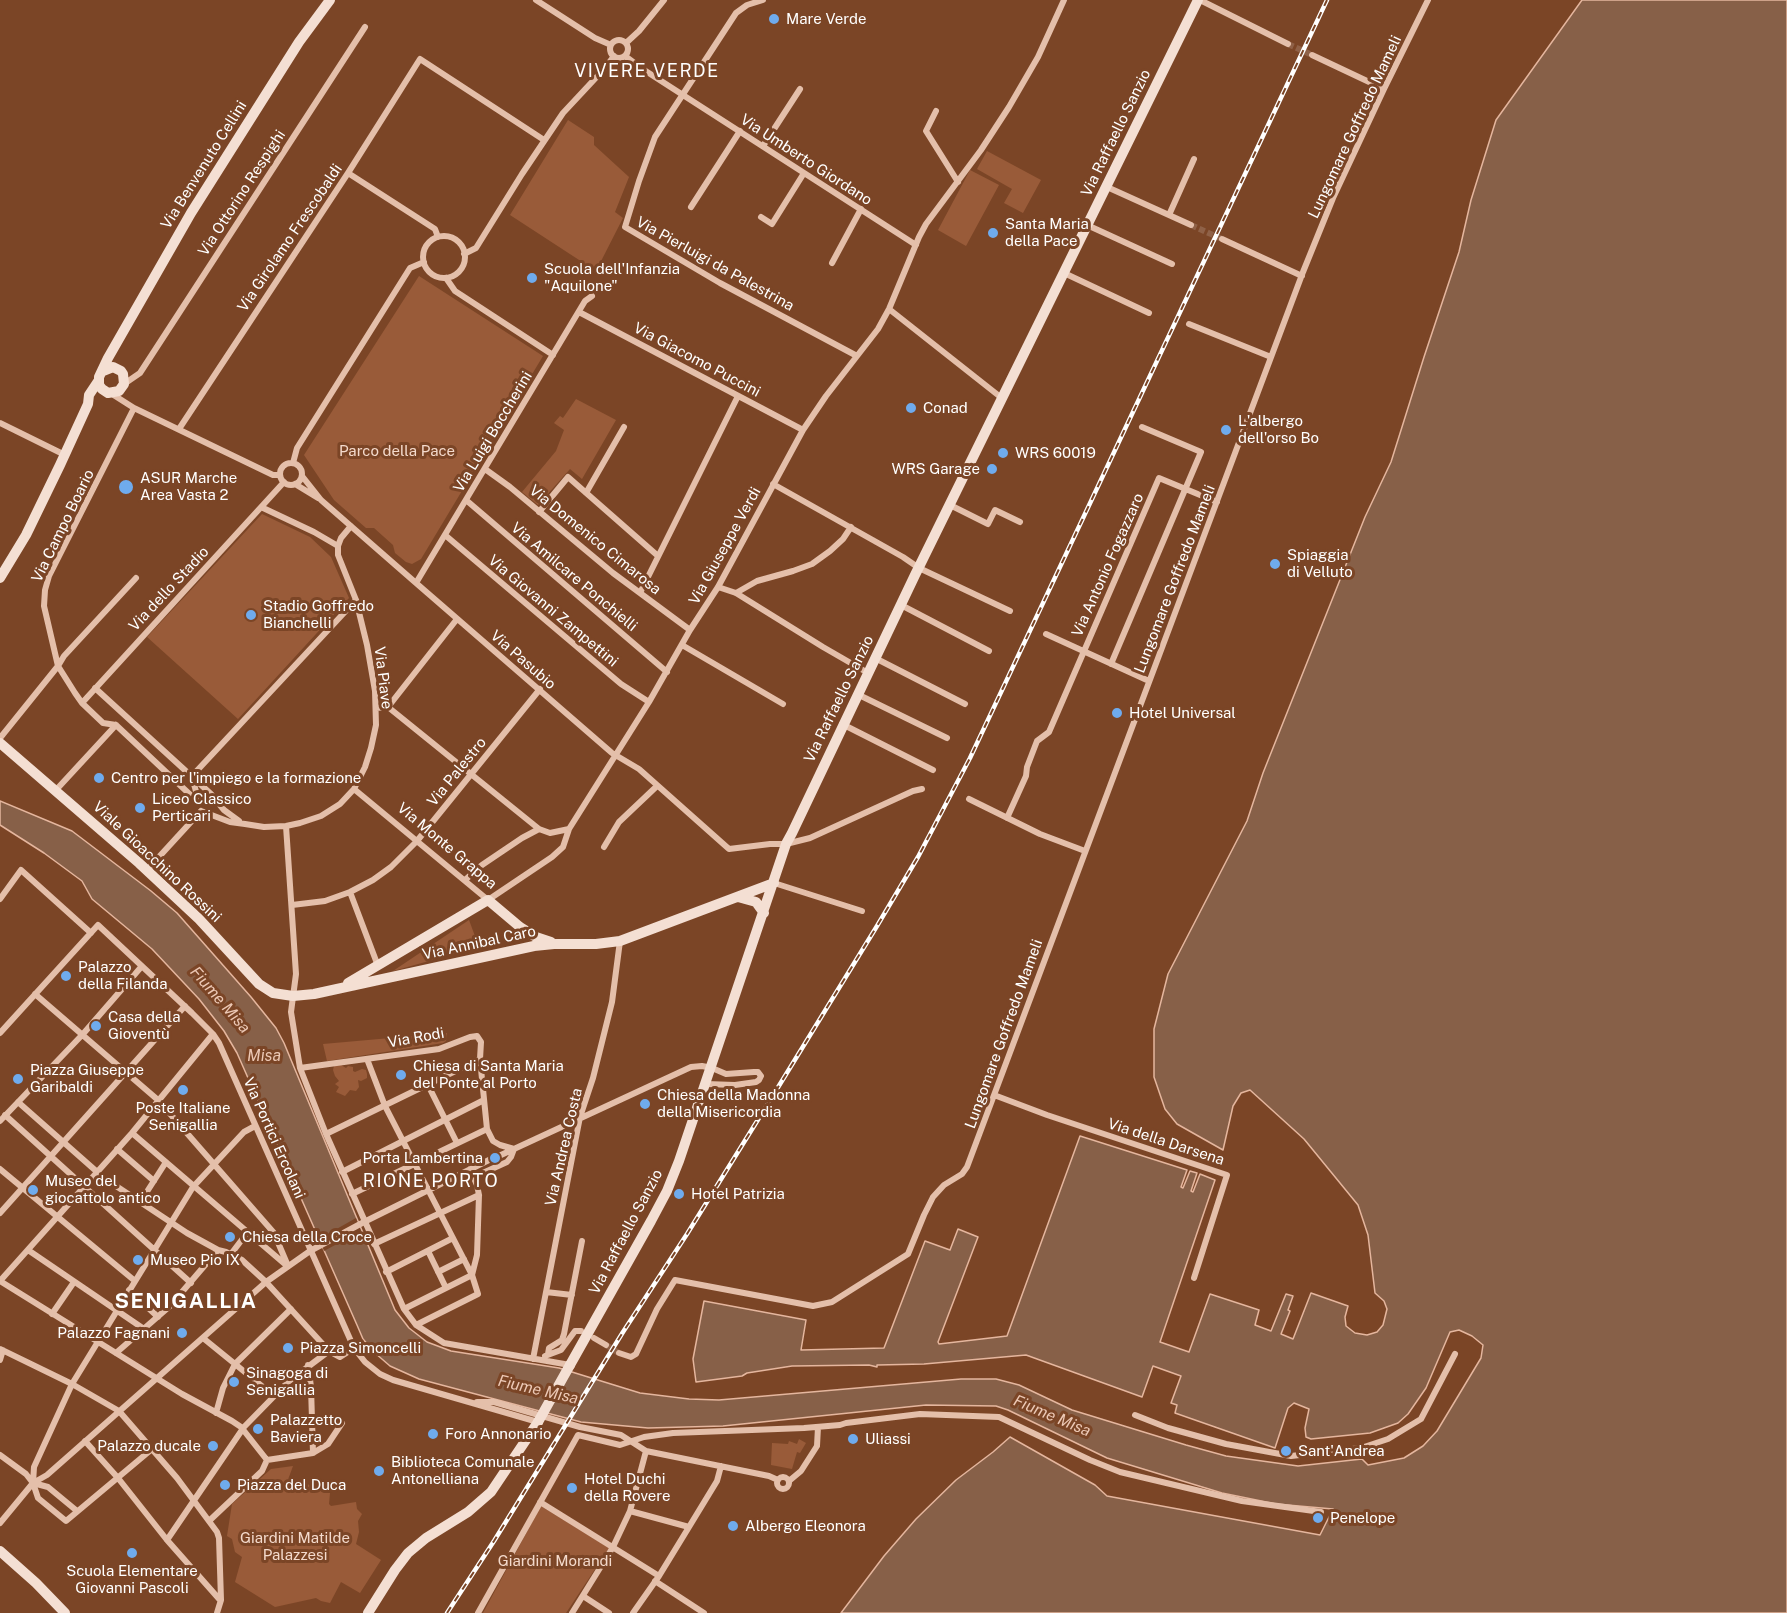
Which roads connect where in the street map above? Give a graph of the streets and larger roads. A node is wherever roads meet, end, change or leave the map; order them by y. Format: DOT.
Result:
graph roads {
  1 [pos="330,0"];
  2 [pos="536,0"];
  3 [pos="664,0"];
  4 [pos="763,0"];
  5 [pos="1064,0"];
  6 [pos="1199,0"];
  7 [pos="1428,0"];
  8 [pos="365,27"];
  9 [pos="626,43"];
  10 [pos="1288,44"];
  11 [pos="611,45"];
  12 [pos="614,56"];
  13 [pos="625,56"];
  14 [pos="1312,56"];
  15 [pos="800,89"];
  16 [pos="1384,89"];
  17 [pos="683,95"];
  18 [pos="936,111"];
  19 [pos="740,131"];
  20 [pos="544,140"];
  21 [pos="763,146"];
  22 [pos="1194,159"];
  23 [pos="348,173"];
  24 [pos="804,173"];
  25 [pos="958,182"];
  26 [pos="1107,187"];
  27 [pos="691,207"];
  28 [pos="861,209"];
  29 [pos="1169,215"];
  30 [pos="761,218"];
  31 [pos="1088,225"];
  32 [pos="1191,225"];
  33 [pos="438,237"];
  34 [pos="1222,239"];
  35 [pos="916,245"];
  36 [pos="464,254"];
  37 [pos="423,262"];
  38 [pos="832,262"];
  39 [pos="1172,264"];
  40 [pos="1064,273"];
  41 [pos="1302,276"];
  42 [pos="446,278"];
  43 [pos="592,296"];
  44 [pos="889,309"];
  45 [pos="579,312"];
  46 [pos="1149,313"];
  47 [pos="1189,324"];
  48 [pos="553,355"];
  49 [pos="857,356"];
  50 [pos="1271,357"];
  51 [pos="105,373"];
  52 [pos="117,387"];
  53 [pos="738,396"];
  54 [pos="1003,399"];
  55 [pos="128,402"];
  56 [pos="88,404"];
  57 [pos="134,408"];
  58 [pos="0,423"];
  59 [pos="624,427"];
  60 [pos="1142,427"];
  61 [pos="179,429"];
  62 [pos="803,430"];
  63 [pos="64,455"];
  64 [pos="293,463"];
  65 [pos="485,469"];
  66 [pos="280,475"];
  67 [pos="302,476"];
  68 [pos="284,482"];
  69 [pos="295,484"];
  70 [pos="773,484"];
  71 [pos="1186,490"];
  72 [pos="586,493"];
  73 [pos="321,500"];
  74 [pos="466,500"];
  75 [pos="1217,502"];
  76 [pos="950,505"];
  77 [pos="261,507"];
  78 [pos="539,512"];
  79 [pos="1020,522"];
  80 [pos="351,526"];
  81 [pos="851,527"];
  82 [pos="445,535"];
  83 [pos="338,546"];
  84 [pos="658,556"];
  85 [pos="919,568"];
  86 [pos="0,578"];
  87 [pos="136,578"];
  88 [pos="416,583"];
  89 [pos="718,587"];
  90 [pos="640,593"];
  91 [pos="736,593"];
  92 [pos="356,600"];
  93 [pos="901,604"];
  94 [pos="1010,611"];
  95 [pos="457,619"];
  96 [pos="690,630"];
  97 [pos="1046,634"];
  98 [pos="682,645"];
  99 [pos="989,651"];
  100 [pos="1083,652"];
  101 [pos="875,658"];
  102 [pos="1111,664"];
  103 [pos="58,666"];
  104 [pos="667,672"];
  105 [pos="868,672"];
  106 [pos="1149,681"];
  107 [pos="95,687"];
  108 [pos="540,689"];
  109 [pos="857,694"];
  110 [pos="649,702"];
  111 [pos="82,703"];
  112 [pos="783,704"];
  113 [pos="965,704"];
  114 [pos="388,707"];
  115 [pos="376,708"];
  116 [pos="842,724"];
  117 [pos="116,725"];
  118 [pos="0,738"];
  119 [pos="947,738"];
  120 [pos="0,743"];
  121 [pos="615,755"];
  122 [pos="933,770"];
  123 [pos="472,774"];
  124 [pos="192,776"];
  125 [pos="657,786"];
  126 [pos="354,789"];
  127 [pos="922,789"];
  128 [pos="56,790"];
  129 [pos="215,800"];
  130 [pos="969,800"];
  131 [pos="200,801"];
  132 [pos="201,811"];
  133 [pos="210,813"];
  134 [pos="1007,818"];
  135 [pos="245,824"];
  136 [pos="286,826"];
  137 [pos="539,829"];
  138 [pos="569,829"];
  139 [pos="417,841"];
  140 [pos="786,844"];
  141 [pos="604,847"];
  142 [pos="1085,851"];
  143 [pos="147,870"];
  144 [pos="465,880"];
  145 [pos="774,883"];
  146 [pos="350,892"];
  147 [pos="738,897"];
  148 [pos="0,900"];
  149 [pos="488,900"];
  150 [pos="292,905"];
  151 [pos="862,911"];
  152 [pos="764,913"];
  153 [pos="520,927"];
  154 [pos="91,933"];
  155 [pos="620,940"];
  156 [pos="554,944"];
  157 [pos="513,950"];
  158 [pos="390,958"];
  159 [pos="142,966"];
  160 [pos="378,966"];
  161 [pos="394,977"];
  162 [pos="341,988"];
  163 [pos="35,994"];
  164 [pos="293,996"];
  165 [pos="185,1006"];
  166 [pos="0,1033"];
  167 [pos="83,1034"];
  168 [pos="213,1034"];
  169 [pos="367,1059"];
  170 [pos="480,1059"];
  171 [pos="300,1068"];
  172 [pos="712,1068"];
  173 [pos="128,1072"];
  174 [pos="706,1084"];
  175 [pos="428,1085"];
  176 [pos="994,1095"];
  177 [pos="158,1100"];
  178 [pos="484,1100"];
  179 [pos="18,1102"];
  180 [pos="385,1106"];
  181 [pos="6,1115"];
  182 [pos="580,1118"];
  183 [pos="446,1119"];
  184 [pos="0,1121"];
  185 [pos="255,1126"];
  186 [pos="487,1129"];
  187 [pos="132,1133"];
  188 [pos="326,1134"];
  189 [pos="403,1141"];
  190 [pos="63,1143"];
  191 [pos="457,1143"];
  192 [pos="117,1149"];
  193 [pos="514,1149"];
  194 [pos="501,1155"];
  195 [pos="51,1156"];
  196 [pos="489,1160"];
  197 [pos="166,1162"];
  198 [pos="215,1162"];
  199 [pos="415,1164"];
  200 [pos="0,1169"];
  201 [pos="470,1169"];
  202 [pos="342,1172"];
  203 [pos="97,1173"];
  204 [pos="474,1177"];
  205 [pos="154,1180"];
  206 [pos="85,1186"];
  207 [pos="193,1186"];
  208 [pos="23,1188"];
  209 [pos="428,1190"];
  210 [pos="352,1194"];
  211 [pos="479,1196"];
  212 [pos="141,1201"];
  213 [pos="0,1213"];
  214 [pos="440,1213"];
  215 [pos="56,1217"];
  216 [pos="361,1223"];
  217 [pos="172,1224"];
  218 [pos="248,1233"];
  219 [pos="453,1238"];
  220 [pos="582,1241"];
  221 [pos="374,1245"];
  222 [pos="28,1250"];
  223 [pos="154,1250"];
  224 [pos="218,1250"];
  225 [pos="310,1251"];
  226 [pos="428,1251"];
  227 [pos="231,1254"];
  228 [pos="464,1259"];
  229 [pos="288,1266"];
  230 [pos="386,1272"];
  231 [pos="438,1272"];
  232 [pos="472,1275"];
  233 [pos="1194,1278"];
  234 [pos="0,1281"];
  235 [pos="135,1281"];
  236 [pos="74,1282"];
  237 [pos="266,1282"];
  238 [pos="191,1283"];
  239 [pos="446,1287"];
  240 [pos="129,1290"];
  241 [pos="546,1292"];
  242 [pos="572,1295"];
  243 [pos="291,1309"];
  244 [pos="404,1309"];
  245 [pos="117,1311"];
  246 [pos="52,1314"];
  247 [pos="158,1317"];
  248 [pos="417,1325"];
  249 [pos="144,1329"];
  250 [pos="581,1331"];
  251 [pos="203,1338"];
  252 [pos="594,1338"];
  253 [pos="98,1341"];
  254 [pos="606,1346"];
  255 [pos="354,1348"];
  256 [pos="1,1349"];
  257 [pos="329,1351"];
  258 [pos="116,1353"];
  259 [pos="618,1353"];
  260 [pos="548,1354"];
  261 [pos="1455,1354"];
  262 [pos="533,1359"];
  263 [pos="0,1360"];
  264 [pos="542,1360"];
  265 [pos="235,1364"];
  266 [pos="308,1365"];
  267 [pos="570,1365"];
  268 [pos="158,1378"];
  269 [pos="72,1384"];
  270 [pos="274,1396"];
  271 [pos="473,1403"];
  272 [pos="119,1411"];
  273 [pos="216,1413"];
  274 [pos="1135,1415"];
  275 [pos="538,1422"];
  276 [pos="342,1423"];
  277 [pos="818,1427"];
  278 [pos="242,1428"];
  279 [pos="85,1441"];
  280 [pos="632,1442"];
  281 [pos="152,1449"];
  282 [pos="646,1451"];
  283 [pos="314,1453"];
  284 [pos="0,1455"];
  285 [pos="268,1460"];
  286 [pos="720,1466"];
  287 [pos="118,1478"];
  288 [pos="778,1480"];
  289 [pos="789,1481"];
  290 [pos="33,1483"];
  291 [pos="194,1502"];
  292 [pos="540,1502"];
  293 [pos="77,1511"];
  294 [pos="630,1511"];
  295 [pos="1321,1512"];
  296 [pos="209,1521"];
  297 [pos="0,1523"];
  298 [pos="689,1527"];
  299 [pos="167,1540"];
  300 [pos="613,1547"];
  301 [pos="0,1551"];
  302 [pos="657,1579"];
  303 [pos="583,1596"];
  304 [pos="221,1600"];
  305 [pos="65,1613"];
  306 [pos="218,1613"];
  307 [pos="368,1613"];
  308 [pos="478,1613"];
  309 [pos="572,1613"];
  310 [pos="609,1613"];
  311 [pos="633,1613"];
  312 [pos="704,1613"];
  1 -- 51 [label="street, Via Benvenuto Cellini"];
  2 -- 11 [label="street"];
  3 -- 9 [label="street"];
  4 -- 17 [label="street"];
  5 -- 25 [label="street, Via Giuseppe Verdi"];
  6 -- 10 [label="street"];
  6 -- 26 [label="street, Via Raffaello Sanzio"];
  7 -- 16 [label="street, Lungomare Goffredo Mameli"];
  8 -- 52 [label="street, Via Ottorino Respighi"];
  9 -- 11 [label="street"];
  9 -- 13 [label="street"];
  11 -- 12 [label="street"];
  12 -- 13 [label="street"];
  12 -- 20 [label="street"];
  13 -- 17 [label="street, Via Umberto Giordano"];
  14 -- 16 [label="street"];
  15 -- 21 [label="street"];
  16 -- 41 [label="street, Lungomare Goffredo Mameli"];
  17 -- 19 [label="street, Via Umberto Giordano"];
  17 -- 49 [label="street, Via Pierluigi da Palestrina"];
  18 -- 25 [label="street"];
  19 -- 21 [label="street, Via Umberto Giordano"];
  19 -- 27 [label="street"];
  20 -- 23 [label="street, Via Girolamo Frescobaldi"];
  20 -- 36 [label="street"];
  21 -- 24 [label="street, Via Umberto Giordano"];
  22 -- 29 [label="street"];
  23 -- 33 [label="street"];
  23 -- 61 [label="street, Via Girolamo Frescobaldi"];
  24 -- 28 [label="street, Via Umberto Giordano"];
  24 -- 30 [label="street"];
  25 -- 35 [label="street, Via Giuseppe Verdi"];
  26 -- 29 [label="street"];
  26 -- 31 [label="street, Via Raffaello Sanzio"];
  28 -- 35 [label="street, Via Umberto Giordano"];
  28 -- 38 [label="street"];
  29 -- 32 [label="street"];
  31 -- 39 [label="street"];
  31 -- 40 [label="street, Via Raffaello Sanzio"];
  33 -- 36 [label="street"];
  33 -- 37 [label="street"];
  34 -- 41 [label="street"];
  35 -- 44 [label="street, Via Giuseppe Verdi"];
  36 -- 42 [label="street"];
  37 -- 42 [label="street"];
  37 -- 64 [label="street"];
  40 -- 46 [label="street"];
  40 -- 54 [label="street, Via Raffaello Sanzio"];
  41 -- 50 [label="street, Lungomare Goffredo Mameli"];
  42 -- 48 [label="street"];
  43 -- 45 [label="street, Via Luigi Boccherini"];
  44 -- 49 [label="street, Via Giuseppe Verdi"];
  44 -- 54 [label="street"];
  45 -- 48 [label="street, Via Luigi Boccherini"];
  45 -- 53 [label="street, Via Giacomo Puccini"];
  47 -- 50 [label="street"];
  48 -- 65 [label="street, Via Luigi Boccherini"];
  49 -- 62 [label="street, Via Giuseppe Verdi"];
  50 -- 75 [label="street, Lungomare Goffredo Mameli"];
  51 -- 52 [label="street"];
  51 -- 52 [label="street"];
  51 -- 56 [label="street, Via Benvenuto Cellini"];
  52 -- 55 [label="street"];
  52 -- 55 [label="street"];
  52 -- 56 [label="street, Via Benvenuto Cellini"];
  53 -- 62 [label="street, Via Giacomo Puccini"];
  53 -- 84 [label="street"];
  54 -- 76 [label="street, Via Raffaello Sanzio"];
  55 -- 57 [label="street"];
  56 -- 63 [label="street, Via Benvenuto Cellini"];
  57 -- 61 [label="street"];
  57 -- 103 [label="street, Via Campo Boario"];
  58 -- 63 [label="street"];
  59 -- 72 [label="street"];
  60 -- 71 [label="street"];
  61 -- 66 [label="street"];
  62 -- 70 [label="street, Via Giuseppe Verdi"];
  63 -- 86 [label="street, Via Benvenuto Cellini"];
  64 -- 66 [label="street"];
  64 -- 67 [label="street"];
  65 -- 74 [label="street, Via Luigi Boccherini"];
  65 -- 78 [label="street, Via Domenico Cimarosa"];
  66 -- 68 [label="street"];
  67 -- 69 [label="street"];
  67 -- 73 [label="street"];
  68 -- 69 [label="street"];
  68 -- 77 [label="street, Via dello Stadio"];
  69 -- 73 [label="street"];
  70 -- 81 [label="street"];
  70 -- 89 [label="street, Via Giuseppe Verdi"];
  71 -- 75 [label="street, Via Antonio Fogazzaro"];
  71 -- 100 [label="street, Via Antonio Fogazzaro"];
  71 -- 102 [label="street"];
  72 -- 78 [label="street"];
  72 -- 84 [label="street"];
  73 -- 80 [label="street, Via Pasubio"];
  74 -- 82 [label="street, Via Luigi Boccherini"];
  74 -- 104 [label="street, Via Amilcare Ponchielli"];
  75 -- 106 [label="street, Lungomare Goffredo Mameli"];
  76 -- 79 [label="street"];
  76 -- 85 [label="street, Via Raffaello Sanzio"];
  77 -- 83 [label="street"];
  77 -- 107 [label="street, Via dello Stadio"];
  78 -- 90 [label="street, Via Domenico Cimarosa"];
  80 -- 83 [label="street"];
  80 -- 88 [label="street, Via Pasubio"];
  81 -- 85 [label="street"];
  81 -- 91 [label="street"];
  82 -- 88 [label="street, Via Luigi Boccherini"];
  82 -- 110 [label="street, Via Giovanni Zampettini"];
  83 -- 92 [label="street, Via Piave"];
  84 -- 90 [label="street"];
  85 -- 93 [label="street, Via Raffaello Sanzio"];
  85 -- 94 [label="street"];
  87 -- 103 [label="street"];
  88 -- 95 [label="street, Via Pasubio"];
  89 -- 91 [label="street"];
  89 -- 96 [label="street, Via Giuseppe Verdi"];
  90 -- 96 [label="street, Via Domenico Cimarosa"];
  91 -- 105 [label="street"];
  92 -- 115 [label="street, Via Piave"];
  92 -- 124 [label="street"];
  93 -- 99 [label="street"];
  93 -- 101 [label="street, Via Raffaello Sanzio"];
  95 -- 108 [label="street, Via Pasubio"];
  95 -- 114 [label="street"];
  96 -- 98 [label="street, Via Giuseppe Verdi"];
  97 -- 100 [label="street"];
  98 -- 104 [label="street, Via Giuseppe Verdi"];
  98 -- 112 [label="street"];
  100 -- 102 [label="street"];
  100 -- 134 [label="street"];
  101 -- 105 [label="street, Via Raffaello Sanzio"];
  101 -- 113 [label="street"];
  102 -- 106 [label="street"];
  103 -- 111 [label="street, Via Campo Boario"];
  103 -- 118 [label="street"];
  104 -- 110 [label="street, Via Giuseppe Verdi"];
  105 -- 109 [label="street, Via Raffaello Sanzio"];
  106 -- 142 [label="street, Lungomare Goffredo Mameli"];
  107 -- 111 [label="street, Via dello Stadio"];
  107 -- 124 [label="street"];
  108 -- 121 [label="street, Via Pasubio"];
  108 -- 123 [label="street, Via Palestro"];
  109 -- 116 [label="street, Via Raffaello Sanzio"];
  109 -- 119 [label="street"];
  110 -- 121 [label="street, Via Giuseppe Verdi"];
  111 -- 117 [label="street, Via Campo Boario"];
  114 -- 115 [label="street"];
  114 -- 123 [label="street"];
  115 -- 126 [label="street, Via Piave"];
  116 -- 122 [label="street"];
  116 -- 140 [label="street, Via Raffaello Sanzio"];
  117 -- 128 [label="street"];
  117 -- 131 [label="street"];
  120 -- 128 [label="street, Viale Gioacchino Rossini"];
  121 -- 125 [label="street, Via Pasubio"];
  121 -- 138 [label="street, Via Giuseppe Verdi"];
  123 -- 137 [label="street"];
  123 -- 139 [label="street, Via Palestro"];
  124 -- 129 [label="street"];
  124 -- 131 [label="street"];
  125 -- 140 [label="street, Via Pasubio"];
  125 -- 141 [label="street"];
  126 -- 136 [label="street, Via Piave"];
  126 -- 139 [label="street, Via Monte Grappa"];
  127 -- 140 [label="street"];
  128 -- 143 [label="street, Viale Gioacchino Rossini"];
  129 -- 131 [label="street"];
  129 -- 133 [label="street"];
  129 -- 135 [label="street"];
  130 -- 134 [label="street"];
  131 -- 132 [label="street"];
  132 -- 133 [label="street"];
  132 -- 143 [label="street"];
  133 -- 135 [label="street, Via Piave"];
  134 -- 142 [label="street"];
  135 -- 136 [label="street, Via Piave"];
  136 -- 150 [label="street"];
  137 -- 138 [label="street"];
  137 -- 144 [label="street"];
  138 -- 149 [label="street, Via Giuseppe Verdi"];
  139 -- 144 [label="street, Via Monte Grappa"];
  139 -- 146 [label="street, Via Palestro"];
  140 -- 145 [label="street, Via Raffaello Sanzio"];
  142 -- 176 [label="street, Lungomare Goffredo Mameli"];
  143 -- 164 [label="street, Viale Gioacchino Rossini"];
  144 -- 149 [label="street, Via Monte Grappa"];
  145 -- 147 [label="street, Via Annibal Caro"];
  145 -- 151 [label="street"];
  145 -- 152 [label="street, Via Raffaello Sanzio"];
  146 -- 150 [label="street, Via Palestro"];
  146 -- 160 [label="street"];
  147 -- 152 [label="street"];
  147 -- 155 [label="street, Via Annibal Caro"];
  148 -- 154 [label="street"];
  149 -- 153 [label="street, Via Monte Grappa"];
  149 -- 158 [label="street"];
  150 -- 164 [label="street"];
  152 -- 172 [label="street, Via Raffaello Sanzio"];
  153 -- 156 [label="street, Via Monte Grappa"];
  153 -- 157 [label="street"];
  154 -- 159 [label="street, Via Portici Ercolani"];
  154 -- 163 [label="street"];
  155 -- 156 [label="street, Via Annibal Caro"];
  155 -- 182 [label="street, Via Andrea Costa"];
  156 -- 157 [label="street, Via Annibal Caro"];
  157 -- 161 [label="street, Via Annibal Caro"];
  158 -- 160 [label="street"];
  158 -- 161 [label="street"];
  159 -- 165 [label="street, Via Portici Ercolani"];
  159 -- 167 [label="street"];
  160 -- 162 [label="street"];
  161 -- 162 [label="street, Via Annibal Caro"];
  162 -- 164 [label="street, Via Annibal Caro"];
  163 -- 166 [label="street"];
  163 -- 167 [label="street"];
  164 -- 171 [label="street"];
  165 -- 168 [label="street, Via Portici Ercolani"];
  165 -- 173 [label="street"];
  167 -- 173 [label="street"];
  167 -- 179 [label="street"];
  168 -- 177 [label="street"];
  168 -- 185 [label="street, Via Portici Ercolani"];
  169 -- 170 [label="street, Via Rodi"];
  169 -- 171 [label="street, Via Rodi"];
  169 -- 180 [label="street"];
  170 -- 175 [label="street"];
  170 -- 178 [label="street, Via Rodi"];
  171 -- 188 [label="street"];
  172 -- 174 [label="street, Via Raffaello Sanzio"];
  172 -- 174 [label="street"];
  172 -- 182 [label="street"];
  173 -- 177 [label="street"];
  173 -- 190 [label="street"];
  174 -- 267 [label="street, Via Raffaello Sanzio"];
  175 -- 180 [label="street"];
  175 -- 183 [label="street"];
  176 -- 233 [label="street, Via della Darsena"];
  176 -- 259 [label="street, Lungomare Goffredo Mameli"];
  177 -- 187 [label="street"];
  177 -- 198 [label="street"];
  178 -- 183 [label="street"];
  178 -- 186 [label="street, Via Rodi"];
  179 -- 181 [label="street"];
  179 -- 190 [label="street"];
  180 -- 188 [label="street"];
  180 -- 189 [label="street"];
  181 -- 184 [label="street"];
  181 -- 195 [label="street"];
  182 -- 193 [label="street"];
  182 -- 241 [label="street, Via Andrea Costa"];
  183 -- 189 [label="street"];
  183 -- 191 [label="street"];
  185 -- 198 [label="street"];
  185 -- 225 [label="street, Via Portici Ercolani"];
  186 -- 191 [label="street"];
  186 -- 193 [label="street"];
  187 -- 192 [label="street"];
  187 -- 197 [label="street"];
  188 -- 202 [label="street"];
  189 -- 199 [label="street"];
  189 -- 202 [label="street"];
  190 -- 195 [label="street"];
  190 -- 203 [label="street"];
  191 -- 199 [label="street"];
  192 -- 203 [label="street"];
  192 -- 205 [label="street"];
  193 -- 194 [label="street"];
  193 -- 204 [label="street"];
  195 -- 206 [label="street"];
  195 -- 208 [label="street"];
  196 -- 201 [label="street"];
  197 -- 205 [label="street"];
  197 -- 207 [label="street"];
  198 -- 207 [label="street"];
  198 -- 229 [label="street"];
  199 -- 209 [label="street"];
  199 -- 210 [label="street"];
  200 -- 208 [label="street"];
  201 -- 204 [label="street"];
  201 -- 209 [label="street"];
  202 -- 210 [label="street"];
  203 -- 206 [label="street"];
  203 -- 212 [label="street"];
  204 -- 211 [label="street"];
  205 -- 212 [label="street"];
  206 -- 215 [label="street"];
  206 -- 223 [label="street"];
  207 -- 217 [label="street"];
  207 -- 218 [label="street"];
  208 -- 213 [label="street"];
  208 -- 215 [label="street"];
  209 -- 214 [label="street"];
  209 -- 216 [label="street"];
  210 -- 216 [label="street"];
  211 -- 214 [label="street"];
  211 -- 232 [label="street"];
  212 -- 217 [label="street"];
  214 -- 219 [label="street"];
  214 -- 221 [label="street"];
  215 -- 222 [label="street"];
  215 -- 235 [label="street"];
  216 -- 221 [label="street"];
  216 -- 225 [label="street"];
  217 -- 223 [label="street"];
  217 -- 224 [label="street"];
  218 -- 227 [label="street"];
  218 -- 229 [label="street"];
  219 -- 226 [label="street"];
  219 -- 228 [label="street"];
  220 -- 242 [label="street"];
  221 -- 230 [label="street"];
  222 -- 234 [label="street"];
  222 -- 236 [label="street"];
  223 -- 235 [label="street"];
  223 -- 238 [label="street"];
  224 -- 227 [label="street"];
  224 -- 238 [label="street"];
  225 -- 229 [label="street"];
  225 -- 255 [label="street, Via Portici Ercolani"];
  226 -- 230 [label="street"];
  226 -- 231 [label="street"];
  227 -- 237 [label="street"];
  228 -- 231 [label="street"];
  228 -- 232 [label="street"];
  229 -- 237 [label="street"];
  230 -- 244 [label="street"];
  231 -- 239 [label="street"];
  232 -- 239 [label="street"];
  232 -- 248 [label="street"];
  234 -- 246 [label="street"];
  235 -- 240 [label="street"];
  236 -- 245 [label="street"];
  236 -- 246 [label="street"];
  237 -- 243 [label="street"];
  237 -- 251 [label="street"];
  238 -- 247 [label="street"];
  239 -- 244 [label="street"];
  240 -- 245 [label="street"];
  240 -- 247 [label="street"];
  241 -- 242 [label="street"];
  241 -- 262 [label="street, Via Andrea Costa"];
  242 -- 260 [label="street"];
  243 -- 257 [label="street"];
  243 -- 265 [label="street"];
  244 -- 248 [label="street"];
  245 -- 249 [label="street"];
  245 -- 253 [label="street"];
  246 -- 253 [label="street"];
  247 -- 249 [label="street"];
  248 -- 262 [label="street"];
  249 -- 258 [label="street"];
  250 -- 260 [label="street"];
  251 -- 265 [label="street"];
  251 -- 268 [label="street"];
  252 -- 254 [label="street"];
  253 -- 258 [label="street"];
  253 -- 269 [label="street"];
  255 -- 257 [label="street"];
  255 -- 271 [label="street, Via Portici Ercolani"];
  256 -- 263 [label="street"];
  256 -- 269 [label="street"];
  257 -- 266 [label="street"];
  258 -- 268 [label="street"];
  260 -- 264 [label="street"];
  261 -- 274 [label="street"];
  262 -- 264 [label="street"];
  264 -- 267 [label="street"];
  265 -- 270 [label="street"];
  265 -- 273 [label="street"];
  266 -- 270 [label="street"];
  266 -- 283 [label="street"];
  267 -- 275 [label="street, Via Raffaello Sanzio, bridge"];
  268 -- 272 [label="street"];
  268 -- 273 [label="street"];
  269 -- 272 [label="street"];
  269 -- 290 [label="street"];
  270 -- 278 [label="street"];
  271 -- 275 [label="street"];
  271 -- 280 [label="street"];
  272 -- 279 [label="street"];
  272 -- 281 [label="street"];
  273 -- 278 [label="street"];
  275 -- 307 [label="street, Via Raffaello Sanzio"];
  276 -- 283 [label="street"];
  277 -- 280 [label="street"];
  277 -- 289 [label="street"];
  277 -- 295 [label="street"];
  278 -- 285 [label="street"];
  278 -- 291 [label="street"];
  279 -- 287 [label="street"];
  279 -- 290 [label="street"];
  280 -- 282 [label="street"];
  280 -- 292 [label="street"];
  281 -- 287 [label="street"];
  281 -- 291 [label="street"];
  282 -- 286 [label="street"];
  282 -- 294 [label="street"];
  283 -- 285 [label="street"];
  284 -- 290 [label="street"];
  285 -- 296 [label="street"];
  286 -- 288 [label="street"];
  286 -- 298 [label="street"];
  287 -- 293 [label="street"];
  287 -- 299 [label="street"];
  288 -- 289 [label="street"];
  288 -- 289 [label="street"];
  290 -- 293 [label="street"];
  290 -- 293 [label="street"];
  290 -- 297 [label="street"];
  291 -- 296 [label="street"];
  291 -- 299 [label="street"];
  292 -- 300 [label="street"];
  292 -- 308 [label="street"];
  294 -- 298 [label="street"];
  294 -- 300 [label="street"];
  296 -- 304 [label="street"];
  298 -- 302 [label="street"];
  299 -- 304 [label="street"];
  300 -- 302 [label="street"];
  300 -- 303 [label="street"];
  301 -- 305 [label="street"];
  302 -- 311 [label="street"];
  302 -- 312 [label="street"];
  303 -- 309 [label="street"];
  303 -- 310 [label="street"];
  304 -- 306 [label="street"];
}
